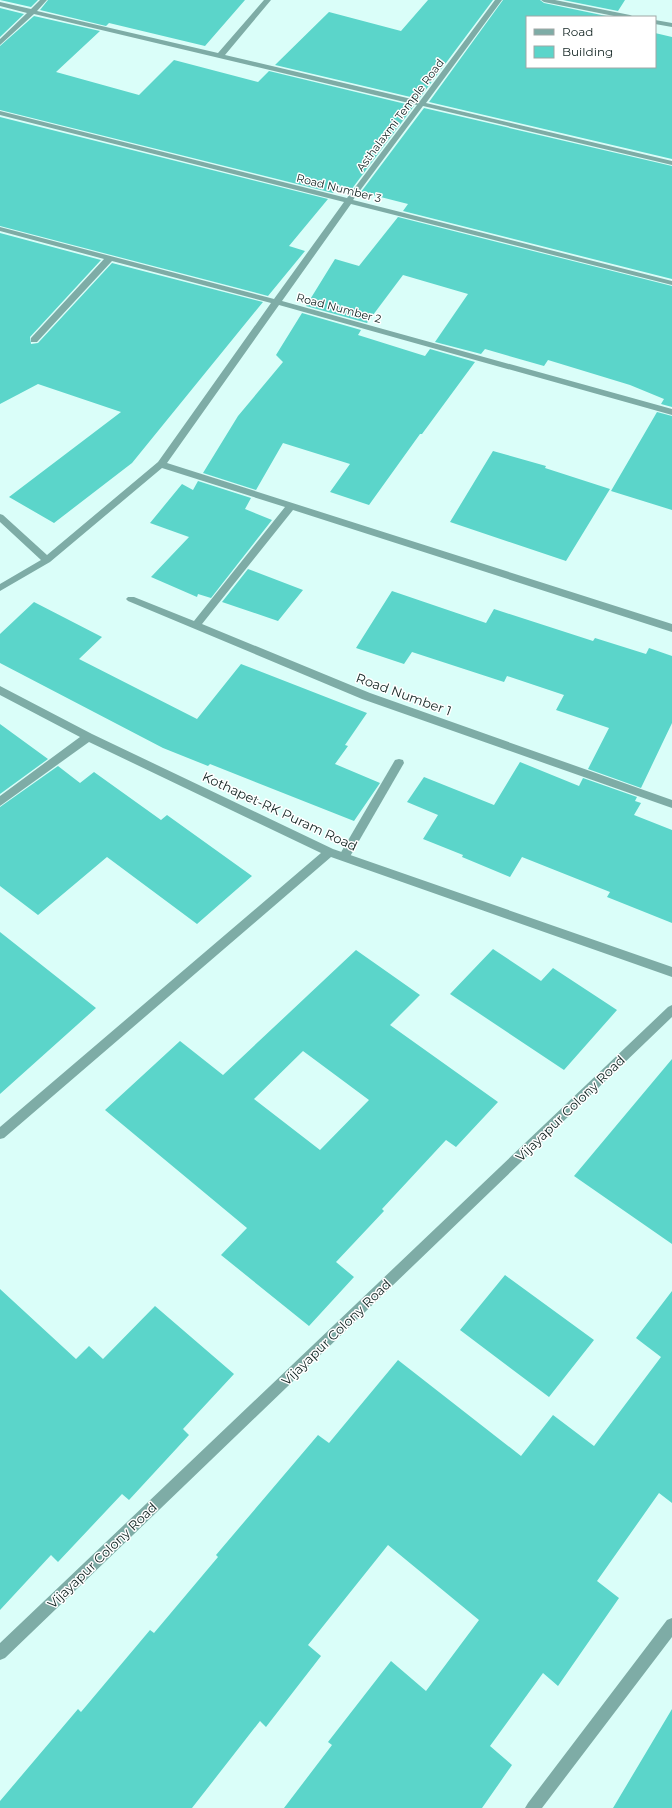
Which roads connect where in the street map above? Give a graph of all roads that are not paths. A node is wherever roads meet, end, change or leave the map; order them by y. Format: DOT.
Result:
graph roads {
  1 [pos="44,0"];
  2 [pos="268,0"];
  3 [pos="499,0"];
  4 [pos="544,0"];
  5 [pos="0,4"];
  6 [pos="32,12"];
  7 [pos="625,16"];
  8 [pos="656,22"];
  9 [pos="672,25"];
  10 [pos="0,43"];
  11 [pos="220,56"];
  12 [pos="422,104"];
  13 [pos="0,113"];
  14 [pos="672,164"];
  15 [pos="348,202"];
  16 [pos="0,229"];
  17 [pos="110,258"];
  18 [pos="672,283"];
  19 [pos="276,302"];
  20 [pos="34,340"];
  21 [pos="672,412"];
  22 [pos="161,464"];
  23 [pos="291,506"];
  24 [pos="0,517"];
  25 [pos="47,560"];
  26 [pos="0,588"];
  27 [pos="130,599"];
  28 [pos="195,626"];
  29 [pos="672,628"];
  30 [pos="0,690"];
  31 [pos="88,737"];
  32 [pos="399,763"];
  33 [pos="0,802"];
  34 [pos="671,802"];
  35 [pos="329,852"];
  36 [pos="344,857"];
  37 [pos="672,972"];
  38 [pos="672,1010"];
  39 [pos="0,1134"];
  40 [pos="672,1626"];
  41 [pos="0,1653"];
  42 [pos="533,1808"];
  1 -- 6 [label="street"];
  2 -- 11 [label="street"];
  3 -- 12 [label="street, Asthalaxmi Temple Road"];
  4 -- 7 [label="street"];
  5 -- 6 [label="street"];
  6 -- 10 [label="street"];
  6 -- 11 [label="street"];
  8 -- 9 [label="street"];
  11 -- 12 [label="street"];
  12 -- 14 [label="street"];
  12 -- 15 [label="street, Asthalaxmi Temple Road"];
  13 -- 15 [label="street, Road Number 3"];
  15 -- 18 [label="street, Road Number 3"];
  15 -- 19 [label="street, Asthalaxmi Temple Road"];
  16 -- 17 [label="street, Road Number 2"];
  17 -- 19 [label="street, Road Number 2"];
  17 -- 20 [label="street"];
  19 -- 21 [label="street, Road Number 2"];
  19 -- 22 [label="street, Asthalaxmi Temple Road"];
  22 -- 23 [label="street"];
  22 -- 25 [label="street, Asthalaxmi Temple Road"];
  23 -- 28 [label="street"];
  23 -- 29 [label="street"];
  24 -- 25 [label="street"];
  25 -- 26 [label="street, Asthalaxmi Temple Road"];
  27 -- 28 [label="street, Road Number 1"];
  28 -- 34 [label="street, Road Number 1"];
  30 -- 31 [label="street, Kothapet-RK Puram Road"];
  31 -- 33 [label="street"];
  31 -- 35 [label="street, Kothapet-RK Puram Road"];
  32 -- 36 [label="street"];
  35 -- 36 [label="street, Kothapet-RK Puram Road"];
  35 -- 39 [label="street"];
  36 -- 37 [label="street, Kothapet-RK Puram Road"];
  38 -- 41 [label="street, Vijayapur Colony Road"];
  40 -- 42 [label="street"];
}
